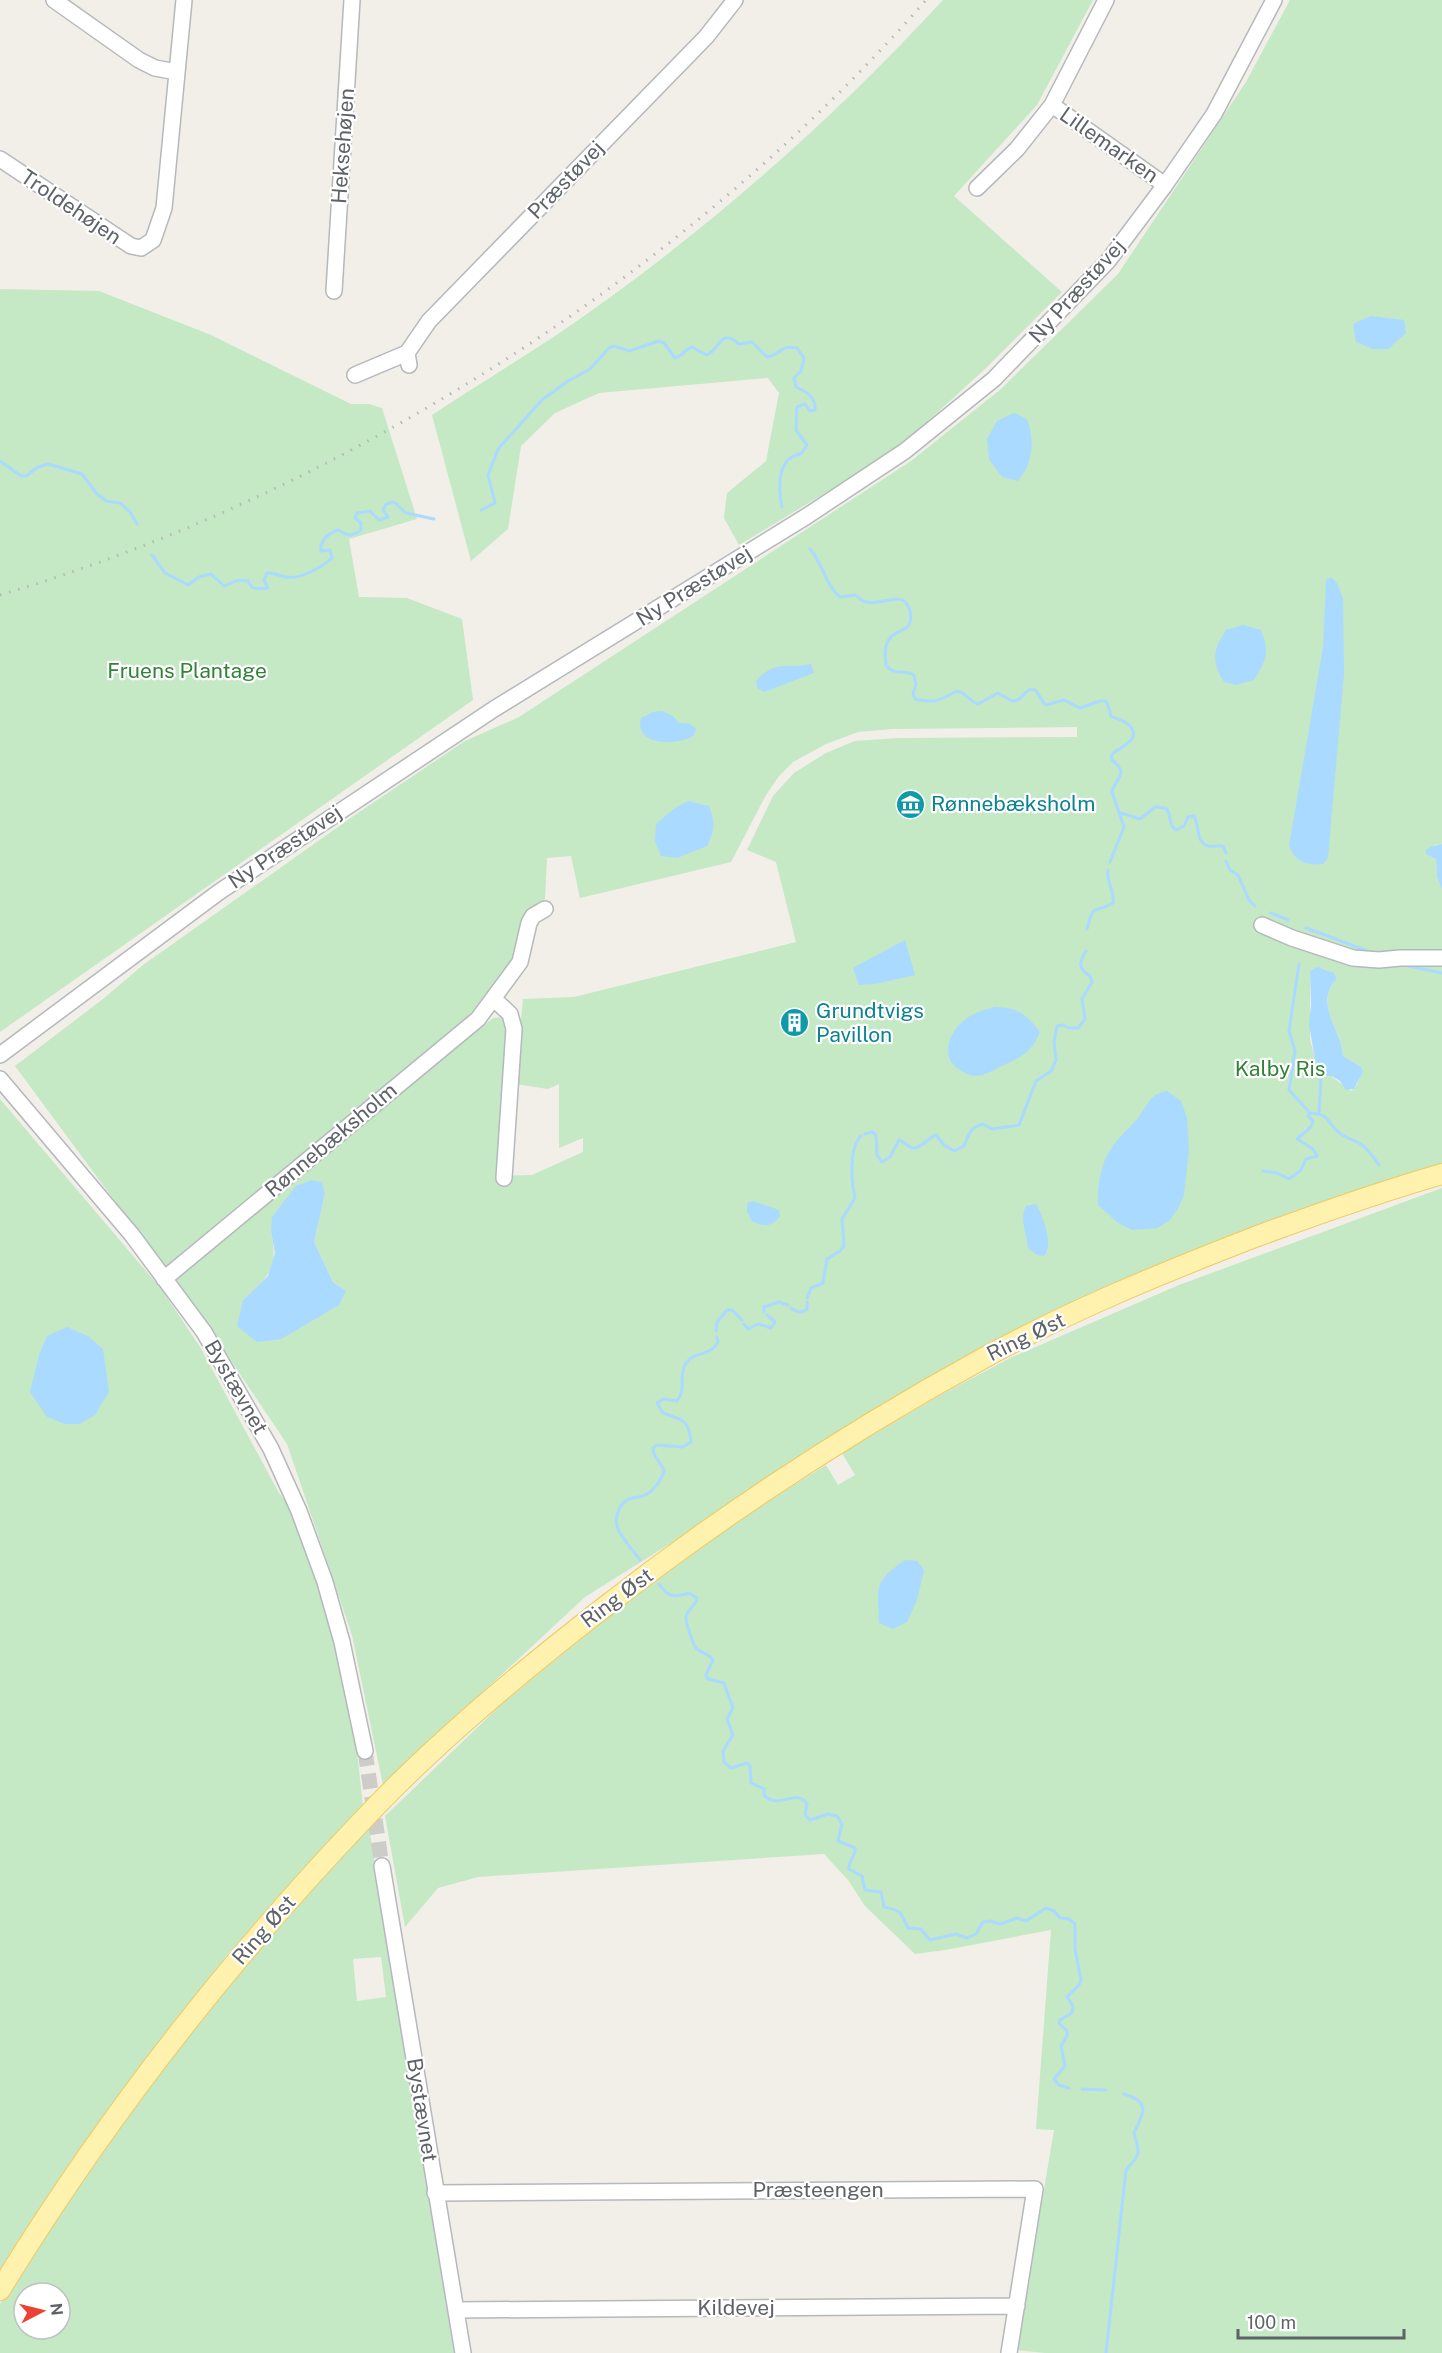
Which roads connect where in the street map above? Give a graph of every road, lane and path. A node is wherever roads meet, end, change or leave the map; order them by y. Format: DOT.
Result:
graph roads {
  1 [pos="54,0"];
  2 [pos="184,0"];
  3 [pos="352,0"];
  4 [pos="735,0"];
  5 [pos="1106,0"];
  6 [pos="1274,0"];
  7 [pos="177,72"];
  8 [pos="1052,105"];
  9 [pos="0,159"];
  10 [pos="1166,185"];
  11 [pos="977,188"];
  12 [pos="334,291"];
  13 [pos="355,375"];
  14 [pos="545,909"];
  15 [pos="1262,925"];
  16 [pos="1442,958"];
  17 [pos="495,999"];
  18 [pos="0,1055"];
  19 [pos="0,1079"];
  20 [pos="1442,1174"];
  21 [pos="504,1178"];
  22 [pos="164,1279"];
  23 [pos="365,1750"];
  24 [pos="382,1866"];
  25 [pos="435,2193"];
  26 [pos="0,2290"];
  27 [pos="1017,2306"];
  28 [pos="456,2310"];
  29 [pos="463,2353"];
  30 [pos="1010,2353"];
  1 -- 7 [label="street"];
  2 -- 7 [label="street, Troldehøjen"];
  3 -- 12 [label="street, Heksehøjen"];
  4 -- 13 [label="street, Præstøvej"];
  5 -- 8 [label="street, Lillemarken"];
  6 -- 10 [label="street, Ny Præstøvej"];
  7 -- 9 [label="street, Troldehøjen"];
  8 -- 10 [label="street, Lillemarken"];
  8 -- 11 [label="street, Lillemarken"];
  10 -- 18 [label="street, Ny Præstøvej"];
  14 -- 17 [label="street, Rønnebæksholm"];
  15 -- 16 [label="street"];
  17 -- 21 [label="street"];
  17 -- 22 [label="street, Rønnebæksholm"];
  19 -- 22 [label="street, Bystævnet"];
  20 -- 26 [label="main road, Ring Øst"];
  22 -- 23 [label="street, Bystævnet"];
  24 -- 25 [label="street, Bystævnet"];
  25 -- 27 [label="street, Præsteengen"];
  25 -- 28 [label="street, Bystævnet"];
  27 -- 28 [label="street, Kildevej"];
  27 -- 30 [label="street, Præsteengen"];
  28 -- 29 [label="street, Bystævnet"];
}
